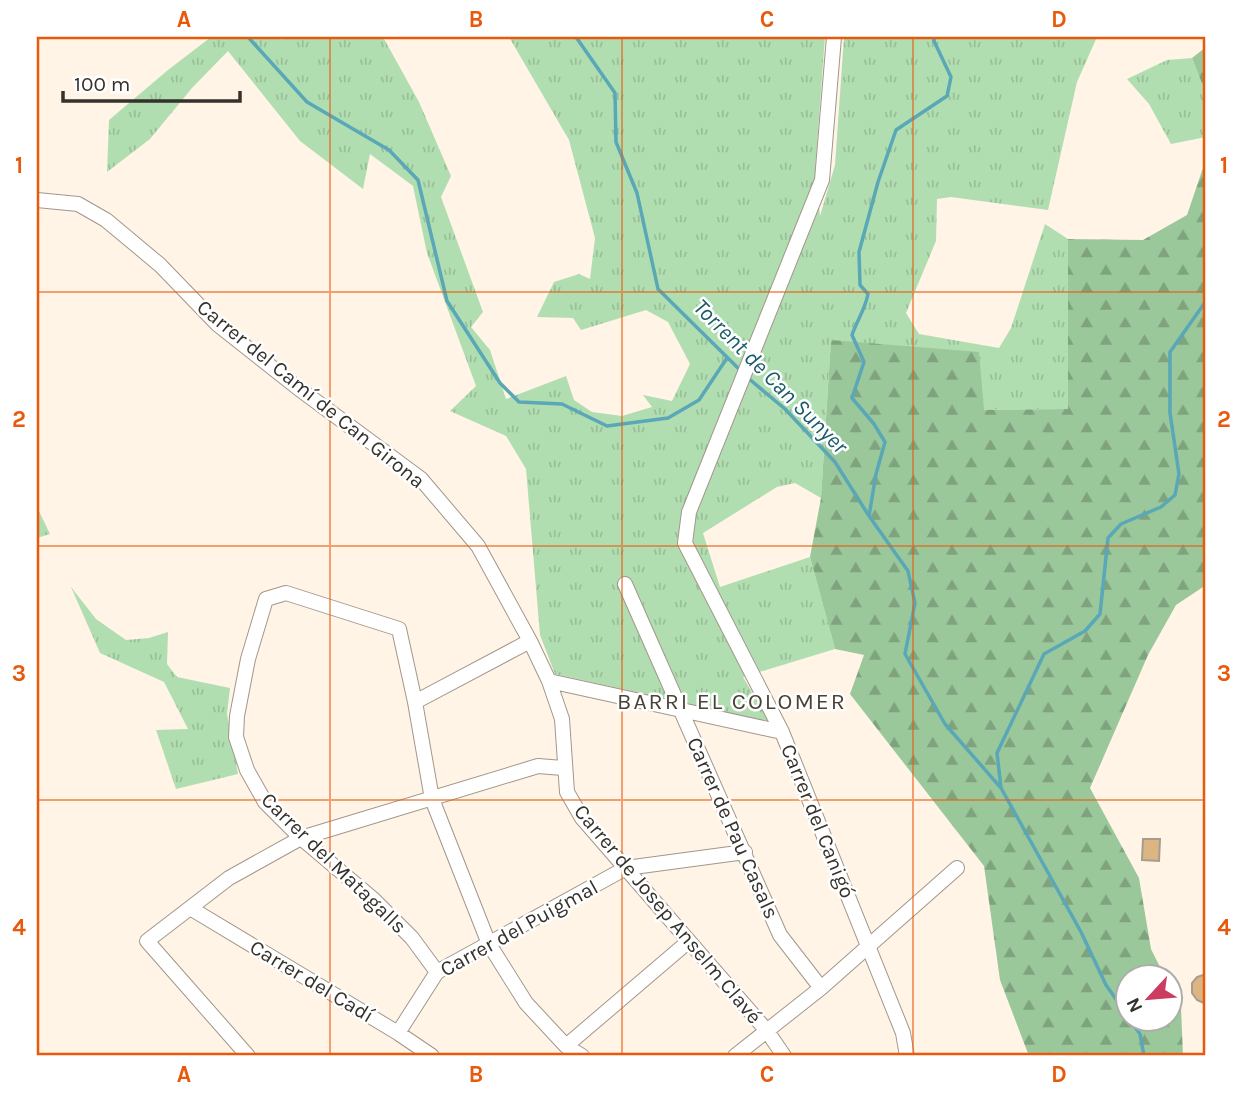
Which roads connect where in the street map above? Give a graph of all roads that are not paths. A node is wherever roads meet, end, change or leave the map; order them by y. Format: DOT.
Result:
graph roads {
  1 [pos="834,37"];
  2 [pos="37,200"];
  3 [pos="625,584"];
  4 [pos="530,641"];
  5 [pos="549,681"];
  6 [pos="415,702"];
  7 [pos="681,709"];
  8 [pos="782,732"];
  9 [pos="564,768"];
  10 [pos="432,799"];
  11 [pos="301,838"];
  12 [pos="745,852"];
  13 [pos="626,868"];
  14 [pos="957,868"];
  15 [pos="190,908"];
  16 [pos="689,940"];
  17 [pos="489,944"];
  18 [pos="868,947"];
  19 [pos="437,972"];
  20 [pos="821,988"];
  21 [pos="767,1031"];
  22 [pos="398,1033"];
  23 [pos="566,1046"];
  24 [pos="248,1056"];
  25 [pos="432,1056"];
  26 [pos="582,1056"];
  27 [pos="735,1056"];
  28 [pos="784,1056"];
  29 [pos="907,1056"];
  1 -- 8 [label="street, Carrer del Canigó"];
  2 -- 4 [label="street, Carrer del Camí de Can Girona"];
  3 -- 7 [label="street, Carrer de Pau Casals"];
  4 -- 5 [label="street, Carrer del Camí de Can Girona"];
  4 -- 6 [label="street"];
  5 -- 7 [label="street"];
  5 -- 9 [label="street, Carrer del Camí de Can Girona"];
  6 -- 10 [label="street"];
  6 -- 11 [label="street, Carrer del Matagalls"];
  7 -- 8 [label="street"];
  7 -- 12 [label="street, Carrer de Pau Casals"];
  8 -- 18 [label="street, Carrer del Canigó"];
  9 -- 10 [label="street"];
  9 -- 13 [label="street, Carrer de Josep Anselm Clavé"];
  10 -- 11 [label="street"];
  10 -- 17 [label="street"];
  11 -- 15 [label="street"];
  11 -- 19 [label="street, Carrer del Matagalls"];
  12 -- 13 [label="street"];
  12 -- 20 [label="street, Carrer de Pau Casals"];
  13 -- 16 [label="street, Carrer de Josep Anselm Clavé"];
  13 -- 17 [label="street, Carrer del Puigmal"];
  14 -- 18 [label="street"];
  15 -- 22 [label="street, Carrer del Cadí"];
  15 -- 24 [label="street"];
  16 -- 21 [label="street, Carrer de Josep Anselm Clavé"];
  16 -- 23 [label="street"];
  17 -- 19 [label="street, Carrer del Puigmal"];
  17 -- 23 [label="street"];
  18 -- 20 [label="street"];
  18 -- 29 [label="street, Carrer del Canigó"];
  19 -- 22 [label="street, Carrer del Puigmal"];
  20 -- 21 [label="street"];
  21 -- 27 [label="street"];
  21 -- 28 [label="street, Carrer de Josep Anselm Clavé"];
  22 -- 25 [label="street, Carrer del Cadí"];
  23 -- 26 [label="street"];
}
